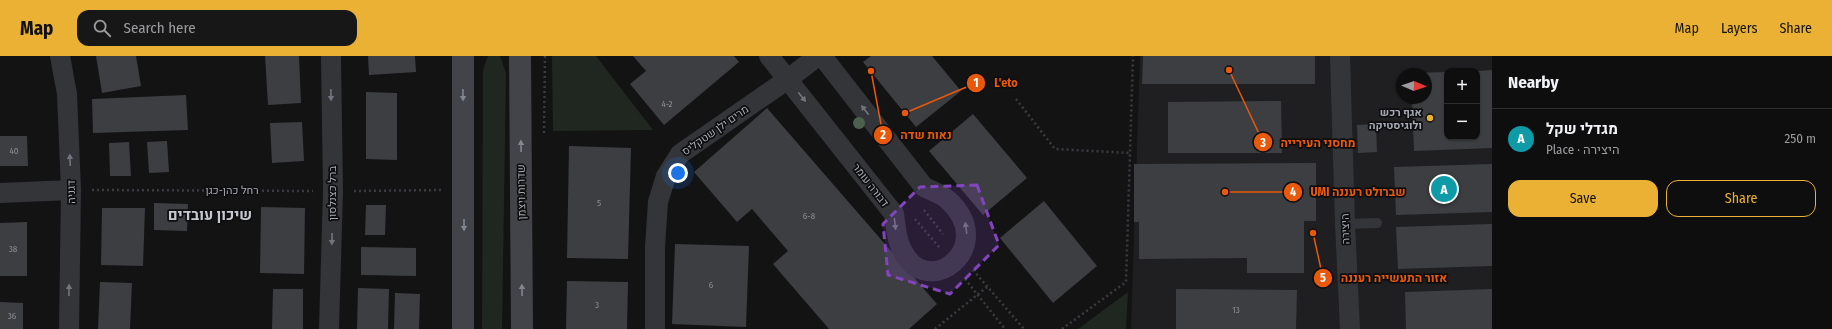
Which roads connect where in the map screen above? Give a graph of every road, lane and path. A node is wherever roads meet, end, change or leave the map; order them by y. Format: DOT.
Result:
graph roads {
  1 [pos="60,56"];
  2 [pos="330,56"];
  3 [pos="463,56"];
  4 [pos="520,56"];
  5 [pos="769,56"];
  6 [pos="818,56"];
  7 [pos="822,56"];
  8 [pos="1134,56"];
  9 [pos="1340,56"];
  10 [pos="788,79"];
  11 [pos="1016,99"];
  12 [pos="1130,153"];
  13 [pos="71,190"];
  14 [pos="464,190"];
  15 [pos="333,191"];
  16 [pos="0,193"];
  17 [pos="1377,223"];
  18 [pos="1345,224"];
  19 [pos="987,287"];
  20 [pos="69,329"];
  21 [pos="329,329"];
  22 [pos="463,329"];
  23 [pos="522,329"];
  24 [pos="655,329"];
  25 [pos="935,329"];
  26 [pos="1062,329"];
  27 [pos="1350,329"];
  13 -- 1 [label="street, דגניה, one-way"];
  2 -- 15 [label="street, ברל כצנלסון, one-way"];
  3 -- 14 [label="main road, one-way"];
  23 -- 4 [label="main road, שדרות ויצמן, one-way"];
  5 -- 10 [label="street, דבורה עומר"];
  6 -- 10 [label="street, מרים ילן שטקליס"];
  10 -- 7 [label="street, דבורה עומר, one-way"];
  8 -- 12 [label="path"];
  9 -- 18 [label="street, היצירה"];
  10 -- 24 [label="street, מרים ילן שטקליס"];
  11 -- 12 [label="path"];
  12 -- 26 [label="path"];
  13 -- 15 [label="path, רחל כהן-כגן"];
  13 -- 16 [label="street"];
  20 -- 13 [label="street, דגניה, one-way"];
  14 -- 15 [label="path, רחל כהן-כגן"];
  14 -- 22 [label="main road, one-way"];
  15 -- 21 [label="street, ברל כצנלסון, one-way"];
  17 -- 18 [label="lane"];
  18 -- 27 [label="street, היצירה"];
  19 -- 25 [label="path"];
}
